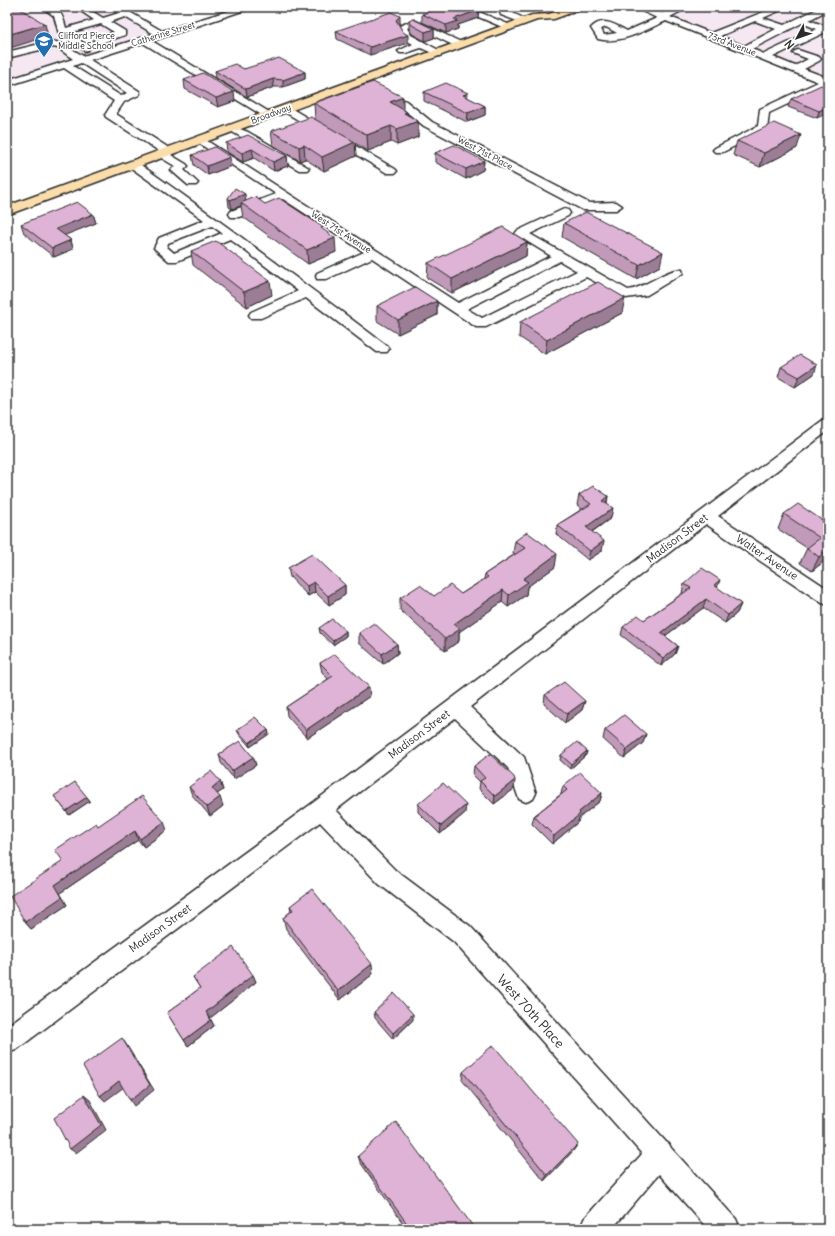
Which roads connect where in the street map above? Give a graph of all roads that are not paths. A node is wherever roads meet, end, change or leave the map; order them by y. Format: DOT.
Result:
graph roads {
  1 [pos="46,7"];
  2 [pos="79,7"];
  3 [pos="115,7"];
  4 [pos="250,7"];
  5 [pos="459,7"];
  6 [pos="514,7"];
  7 [pos="577,7"];
  8 [pos="637,7"];
  9 [pos="658,7"];
  10 [pos="685,7"];
  11 [pos="784,7"];
  12 [pos="828,7"];
  13 [pos="537,12"];
  14 [pos="126,14"];
  15 [pos="666,16"];
  16 [pos="755,18"];
  17 [pos="801,20"];
  18 [pos="106,23"];
  19 [pos="510,27"];
  20 [pos="785,29"];
  21 [pos="62,32"];
  22 [pos="162,34"];
  23 [pos="625,34"];
  24 [pos="712,36"];
  25 [pos="70,38"];
  26 [pos="144,40"];
  27 [pos="460,45"];
  28 [pos="83,46"];
  29 [pos="418,46"];
  30 [pos="745,49"];
  31 [pos="403,51"];
  32 [pos="69,52"];
  33 [pos="798,53"];
  34 [pos="435,54"];
  35 [pos="96,55"];
  36 [pos="7,56"];
  37 [pos="55,56"];
  38 [pos="765,57"];
  39 [pos="82,60"];
  40 [pos="65,65"];
  41 [pos="796,69"];
  42 [pos="828,81"];
  43 [pos="360,82"];
  44 [pos="7,83"];
  45 [pos="120,100"];
  46 [pos="287,108"];
  47 [pos="269,115"];
  48 [pos="232,129"];
  49 [pos="201,140"];
  50 [pos="720,150"];
  51 [pos="165,153"];
  52 [pos="134,165"];
  53 [pos="303,168"];
  54 [pos="391,171"];
  55 [pos="192,183"];
  56 [pos="284,195"];
  57 [pos="616,206"];
  58 [pos="7,211"];
  59 [pos="564,213"];
  60 [pos="235,214"];
  61 [pos="213,221"];
  62 [pos="231,234"];
  63 [pos="372,253"];
  64 [pos="559,257"];
  65 [pos="586,272"];
  66 [pos="678,273"];
  67 [pos="322,276"];
  68 [pos="308,292"];
  69 [pos="457,309"];
  70 [pos="256,315"];
  71 [pos="382,349"];
  72 [pos="828,423"];
  73 [pos="706,516"];
  74 [pos="828,598"];
  75 [pos="456,706"];
  76 [pos="526,793"];
  77 [pos="321,809"];
  78 [pos="7,1041"];
  79 [pos="660,1153"];
  80 [pos="594,1229"];
  81 [pos="726,1229"];
  1 -- 21 [label="street"];
  2 -- 18 [label="street"];
  3 -- 14 [label="street"];
  4 -- 22 [label="street, Catherine Street"];
  5 -- 19 [label="street"];
  6 -- 13 [label="street"];
  7 -- 13 [label="main road, Broadway"];
  8 -- 15 [label="street, 73rd Avenue"];
  9 -- 15 [label="street"];
  10 -- 15 [label="street"];
  11 -- 16 [label="street"];
  12 -- 17 [label="street"];
  13 -- 19 [label="main road, Broadway"];
  14 -- 18 [label="street"];
  14 -- 22 [label="street"];
  15 -- 23 [label="street"];
  15 -- 24 [label="street, 73rd Avenue"];
  16 -- 20 [label="street"];
  16 -- 24 [label="street"];
  17 -- 20 [label="street"];
  17 -- 38 [label="street"];
  18 -- 21 [label="street"];
  18 -- 25 [label="street"];
  18 -- 28 [label="street"];
  19 -- 27 [label="main road, Broadway"];
  20 -- 30 [label="street"];
  21 -- 25 [label="street"];
  22 -- 26 [label="street, Catherine Street"];
  24 -- 30 [label="street, 73rd Avenue"];
  25 -- 28 [label="street"];
  26 -- 35 [label="street, Catherine Street"];
  26 -- 47 [label="street"];
  27 -- 29 [label="street"];
  27 -- 34 [label="main road, Broadway"];
  28 -- 35 [label="street"];
  29 -- 31 [label="street"];
  29 -- 34 [label="street"];
  30 -- 38 [label="street, 73rd Avenue"];
  32 -- 36 [label="street"];
  32 -- 37 [label="street"];
  32 -- 39 [label="street"];
  33 -- 41 [label="street"];
  34 -- 43 [label="main road, Broadway"];
  35 -- 39 [label="street, Catherine Street"];
  38 -- 41 [label="street, 73rd Avenue"];
  39 -- 40 [label="street, Catherine Street"];
  39 -- 45 [label="street"];
  40 -- 44 [label="street, Catherine Street"];
  40 -- 45 [label="street"];
  41 -- 42 [label="street, 73rd Avenue"];
  42 -- 50 [label="street"];
  43 -- 46 [label="main road, Broadway"];
  43 -- 57 [label="street, West 71st Place"];
  45 -- 51 [label="street"];
  46 -- 47 [label="main road, Broadway"];
  46 -- 54 [label="street"];
  47 -- 48 [label="main road, Broadway"];
  48 -- 49 [label="main road, Broadway"];
  48 -- 53 [label="street"];
  49 -- 51 [label="main road, Broadway"];
  49 -- 56 [label="street, West 71st Avenue"];
  51 -- 52 [label="main road, Broadway"];
  51 -- 55 [label="street"];
  52 -- 58 [label="main road, Broadway"];
  52 -- 61 [label="street"];
  56 -- 60 [label="street"];
  56 -- 63 [label="street, West 71st Avenue"];
  59 -- 64 [label="street"];
  61 -- 62 [label="street"];
  61 -- 62 [label="street"];
  62 -- 68 [label="street"];
  63 -- 67 [label="street"];
  63 -- 69 [label="street, West 71st Avenue"];
  64 -- 65 [label="street"];
  64 -- 69 [label="street"];
  65 -- 66 [label="street"];
  65 -- 69 [label="street, West 71st Avenue"];
  68 -- 70 [label="street"];
  68 -- 71 [label="street"];
  72 -- 73 [label="street, Madison Street"];
  73 -- 74 [label="street, Walter Avenue"];
  73 -- 75 [label="street, Madison Street"];
  75 -- 76 [label="street"];
  75 -- 77 [label="street, Madison Street"];
  77 -- 78 [label="street, Madison Street"];
  77 -- 79 [label="street, West 70th Place"];
  79 -- 80 [label="street"];
  79 -- 81 [label="street, West 70th Place"];
}
